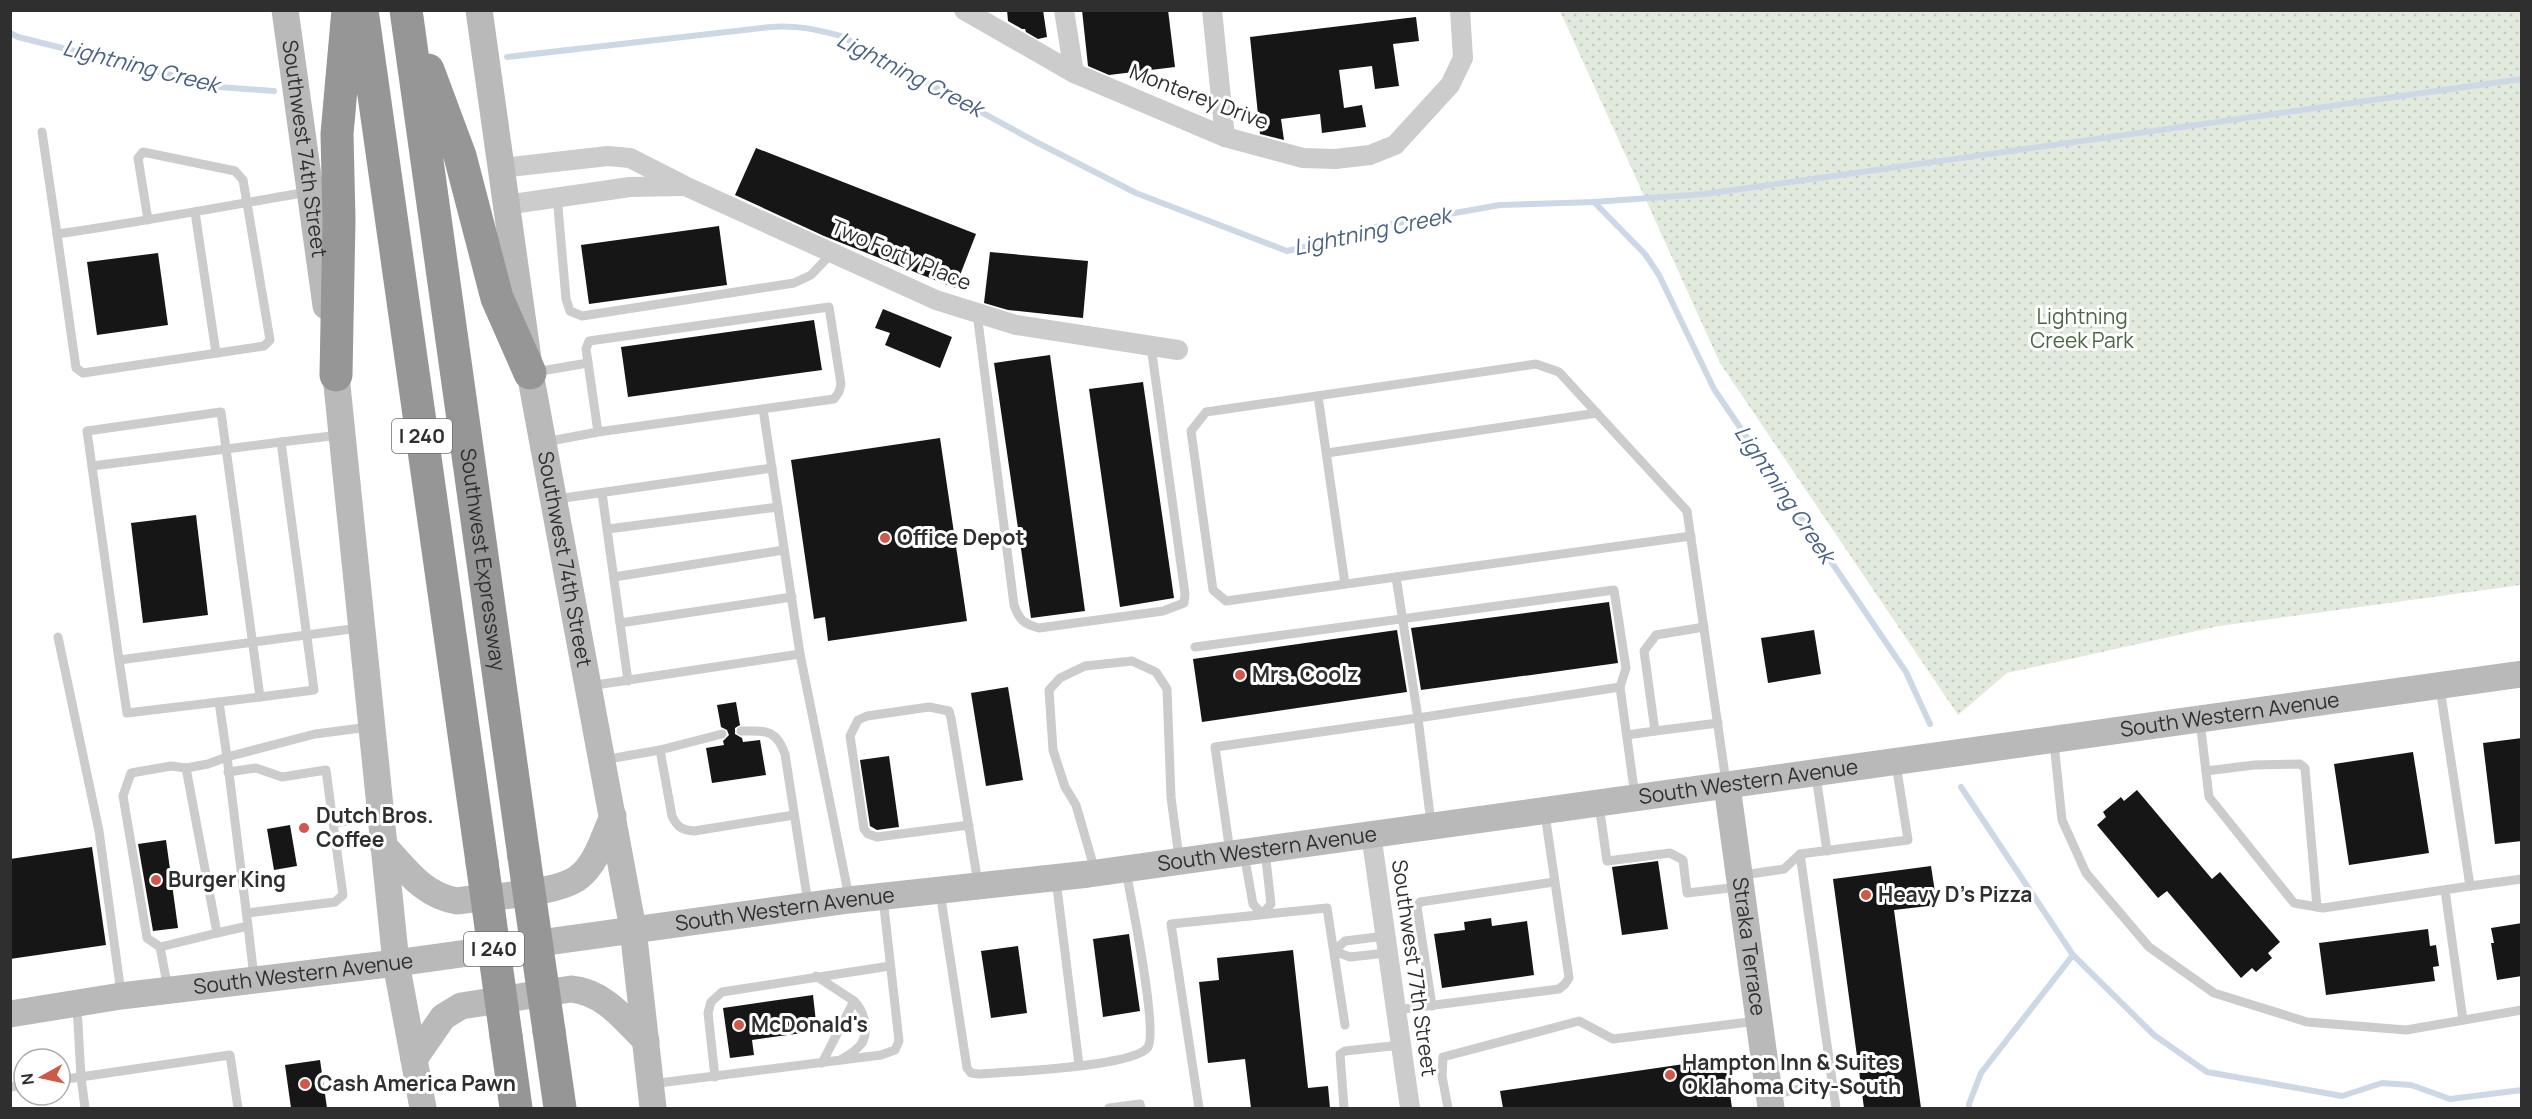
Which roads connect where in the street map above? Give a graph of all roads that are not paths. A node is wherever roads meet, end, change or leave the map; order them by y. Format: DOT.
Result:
graph roads {
  1 [pos="285,10"];
  2 [pos="348,10"];
  3 [pos="362,10"];
  4 [pos="479,10"];
  5 [pos="964,10"];
  6 [pos="1064,10"];
  7 [pos="1212,10"];
  8 [pos="1460,10"];
  9 [pos="406,11"];
  10 [pos="1074,73"];
  11 [pos="42,132"];
  12 [pos="1225,137"];
  13 [pos="501,168"];
  14 [pos="685,186"];
  15 [pos="310,192"];
  16 [pos="557,196"];
  17 [pos="247,203"];
  18 [pos="506,205"];
  19 [pos="195,212"];
  20 [pos="148,220"];
  21 [pos="57,234"];
  22 [pos="833,252"];
  23 [pos="977,313"];
  24 [pos="1151,346"];
  25 [pos="1178,350"];
  26 [pos="216,353"];
  27 [pos="588,363"];
  28 [pos="530,373"];
  29 [pos="336,375"];
  30 [pos="1318,396"];
  31 [pos="763,409"];
  32 [pos="1597,413"];
  33 [pos="598,432"];
  34 [pos="342,435"];
  35 [pos="281,442"];
  36 [pos="543,442"];
  37 [pos="226,449"];
  38 [pos="1327,453"];
  39 [pos="92,466"];
  40 [pos="772,468"];
  41 [pos="602,493"];
  42 [pos="552,500"];
  43 [pos="778,507"];
  44 [pos="608,529"];
  45 [pos="1691,536"];
  46 [pos="784,550"];
  47 [pos="614,577"];
  48 [pos="1396,577"];
  49 [pos="1346,584"];
  50 [pos="792,597"];
  51 [pos="1402,619"];
  52 [pos="620,623"];
  53 [pos="362,627"];
  54 [pos="1704,627"];
  55 [pos="306,635"];
  56 [pos="58,637"];
  57 [pos="253,642"];
  58 [pos="1195,647"];
  59 [pos="800,654"];
  60 [pos="119,660"];
  61 [pos="2522,674"];
  62 [pos="628,681"];
  63 [pos="587,686"];
  64 [pos="2440,686"];
  65 [pos="1620,687"];
  66 [pos="260,697"];
  67 [pos="219,702"];
  68 [pos="1418,718"];
  69 [pos="2200,720"];
  70 [pos="1718,723"];
  71 [pos="372,726"];
  72 [pos="741,731"];
  73 [pos="1655,731"];
  74 [pos="722,734"];
  75 [pos="1627,735"];
  76 [pos="2053,740"];
  77 [pos="660,750"];
  78 [pos="227,757"];
  79 [pos="601,761"];
  80 [pos="1896,762"];
  81 [pos="186,768"];
  82 [pos="2206,771"];
  83 [pos="228,772"];
  84 [pos="1816,773"];
  85 [pos="1727,786"];
  86 [pos="1635,798"];
  87 [pos="1599,803"];
  88 [pos="1544,811"];
  89 [pos="794,815"];
  90 [pos="381,816"];
  91 [pos="613,816"];
  92 [pos="333,823"];
  93 [pos="969,825"];
  94 [pos="1432,826"];
  95 [pos="1371,834"];
  96 [pos="383,845"];
  97 [pos="1827,850"];
  98 [pos="1246,852"];
  99 [pos="1800,854"];
  100 [pos="1180,861"];
  101 [pos="1126,869"];
  102 [pos="1095,873"];
  103 [pos="1056,877"];
  104 [pos="2522,879"];
  105 [pos="1740,881"];
  106 [pos="1554,882"];
  107 [pos="978,885"];
  108 [pos="2470,886"];
  109 [pos="939,890"];
  110 [pos="2445,890"];
  111 [pos="882,896"];
  112 [pos="849,900"];
  113 [pos="809,905"];
  114 [pos="2317,907"];
  115 [pos="247,913"];
  116 [pos="1262,914"];
  117 [pos="248,926"];
  118 [pos="633,929"];
  119 [pos="217,933"];
  120 [pos="1386,945"];
  121 [pos="160,947"];
  122 [pos="1334,951"];
  123 [pos="396,963"];
  124 [pos="890,966"];
  125 [pos="816,976"];
  126 [pos="254,980"];
  127 [pos="168,990"];
  128 [pos="121,996"];
  129 [pos="854,1001"];
  130 [pos="77,1003"];
  131 [pos="1432,1006"];
  132 [pos="1396,1010"];
  133 [pos="2522,1010"];
  134 [pos="10,1014"];
  135 [pos="2463,1020"];
  136 [pos="1760,1021"];
  137 [pos="1345,1025"];
  138 [pos="646,1041"];
  139 [pos="1401,1045"];
  140 [pos="414,1059"];
  141 [pos="840,1061"];
  142 [pos="822,1063"];
  143 [pos="1079,1065"];
  144 [pos="81,1077"];
  145 [pos="715,1077"];
  146 [pos="72,1078"];
  147 [pos="1833,1089"];
  148 [pos="651,1096"];
  149 [pos="1771,1102"];
  150 [pos="85,1108"];
  151 [pos="238,1108"];
  152 [pos="423,1108"];
  153 [pos="516,1108"];
  154 [pos="560,1108"];
  155 [pos="1109,1108"];
  156 [pos="1141,1108"];
  157 [pos="1198,1108"];
  158 [pos="1344,1108"];
  159 [pos="1410,1108"];
  160 [pos="1448,1108"];
  161 [pos="1836,1108"];
  1 -- 15 [label="main road, Southwest 74th Street"];
  2 -- 29 [label="highway"];
  3 -- 153 [label="highway, Southwest Expressway / I 240, bridge"];
  4 -- 13 [label="main road, Southwest 74th Street"];
  5 -- 10 [label="street, Monterey Drive"];
  6 -- 10 [label="street"];
  7 -- 12 [label="street"];
  8 -- 12 [label="street, Monterey Drive"];
  9 -- 28 [label="highway"];
  9 -- 154 [label="highway, Southwest Expressway / I 240, bridge"];
  10 -- 12 [label="street, Monterey Drive"];
  11 -- 21 [label="lane"];
  13 -- 14 [label="street, Two Forty Place"];
  13 -- 18 [label="main road, Southwest 74th Street"];
  14 -- 16 [label="street, Two Forty Place"];
  14 -- 22 [label="street, Two Forty Place"];
  15 -- 17 [label="lane"];
  15 -- 29 [label="main road, Southwest 74th Street"];
  16 -- 18 [label="street, Two Forty Place"];
  16 -- 22 [label="lane"];
  17 -- 19 [label="lane"];
  17 -- 20 [label="lane"];
  17 -- 26 [label="lane"];
  18 -- 28 [label="main road, Southwest 74th Street"];
  19 -- 20 [label="lane"];
  19 -- 26 [label="lane"];
  20 -- 21 [label="lane"];
  21 -- 26 [label="lane"];
  22 -- 23 [label="street, Two Forty Place"];
  23 -- 24 [label="street, Two Forty Place"];
  23 -- 24 [label="lane"];
  24 -- 25 [label="street, Two Forty Place"];
  27 -- 28 [label="lane"];
  27 -- 31 [label="lane"];
  27 -- 33 [label="lane"];
  28 -- 36 [label="main road, Southwest 74th Street"];
  29 -- 34 [label="main road, Southwest 74th Street"];
  30 -- 32 [label="lane"];
  30 -- 38 [label="lane"];
  30 -- 49 [label="lane"];
  31 -- 33 [label="lane"];
  31 -- 40 [label="lane"];
  32 -- 38 [label="lane"];
  32 -- 45 [label="lane"];
  33 -- 36 [label="lane"];
  34 -- 35 [label="lane"];
  34 -- 53 [label="main road, Southwest 74th Street"];
  35 -- 37 [label="lane"];
  35 -- 55 [label="lane"];
  36 -- 42 [label="main road, Southwest 74th Street"];
  37 -- 39 [label="lane"];
  37 -- 39 [label="lane"];
  37 -- 57 [label="lane"];
  38 -- 49 [label="lane"];
  39 -- 60 [label="lane"];
  40 -- 41 [label="lane"];
  40 -- 43 [label="lane"];
  41 -- 42 [label="lane"];
  41 -- 44 [label="lane"];
  42 -- 63 [label="main road, Southwest 74th Street"];
  43 -- 44 [label="lane"];
  43 -- 46 [label="lane"];
  44 -- 47 [label="lane"];
  45 -- 48 [label="lane"];
  45 -- 54 [label="lane"];
  46 -- 47 [label="lane"];
  46 -- 50 [label="lane"];
  47 -- 52 [label="lane"];
  48 -- 49 [label="lane"];
  48 -- 51 [label="lane"];
  50 -- 52 [label="lane"];
  50 -- 59 [label="lane"];
  51 -- 58 [label="lane"];
  51 -- 65 [label="lane"];
  51 -- 68 [label="lane"];
  52 -- 62 [label="lane"];
  53 -- 55 [label="lane"];
  53 -- 71 [label="main road, Southwest 74th Street"];
  54 -- 70 [label="lane"];
  54 -- 73 [label="lane"];
  55 -- 57 [label="lane"];
  55 -- 66 [label="lane"];
  56 -- 128 [label="lane"];
  57 -- 60 [label="lane"];
  57 -- 66 [label="lane"];
  59 -- 62 [label="lane"];
  59 -- 112 [label="lane"];
  60 -- 67 [label="lane"];
  61 -- 64 [label="main road, South Western Avenue"];
  62 -- 63 [label="lane"];
  63 -- 79 [label="main road, Southwest 74th Street"];
  64 -- 69 [label="main road, South Western Avenue"];
  64 -- 108 [label="lane"];
  65 -- 68 [label="lane"];
  65 -- 75 [label="lane"];
  66 -- 67 [label="lane"];
  67 -- 78 [label="lane"];
  68 -- 94 [label="lane"];
  68 -- 98 [label="lane"];
  69 -- 76 [label="main road, South Western Avenue"];
  69 -- 82 [label="lane"];
  70 -- 73 [label="lane"];
  70 -- 85 [label="lane"];
  71 -- 78 [label="lane"];
  71 -- 90 [label="main road, Southwest 74th Street"];
  72 -- 89 [label="lane"];
  73 -- 75 [label="lane"];
  74 -- 77 [label="lane"];
  75 -- 86 [label="lane"];
  76 -- 80 [label="main road, South Western Avenue"];
  76 -- 135 [label="lane"];
  77 -- 79 [label="lane"];
  77 -- 89 [label="lane"];
  78 -- 81 [label="lane"];
  78 -- 83 [label="lane"];
  79 -- 91 [label="main road, Southwest 74th Street"];
  80 -- 84 [label="main road, South Western Avenue"];
  80 -- 97 [label="lane"];
  81 -- 119 [label="lane"];
  81 -- 121 [label="lane"];
  82 -- 114 [label="lane"];
  82 -- 114 [label="lane"];
  83 -- 92 [label="lane"];
  83 -- 115 [label="lane"];
  84 -- 85 [label="main road, South Western Avenue"];
  84 -- 97 [label="lane"];
  85 -- 86 [label="main road, South Western Avenue"];
  85 -- 105 [label="main road, Straka Terrace"];
  86 -- 87 [label="main road, South Western Avenue"];
  87 -- 88 [label="main road, South Western Avenue"];
  87 -- 105 [label="lane"];
  88 -- 94 [label="main road, South Western Avenue"];
  88 -- 106 [label="lane"];
  89 -- 113 [label="lane"];
  90 -- 92 [label="lane"];
  90 -- 96 [label="main road, Southwest 74th Street"];
  91 -- 96 [label="main road"];
  91 -- 118 [label="main road, Southwest 74th Street"];
  92 -- 115 [label="lane"];
  93 -- 93 [label="lane"];
  93 -- 107 [label="lane"];
  94 -- 95 [label="main road, South Western Avenue"];
  95 -- 98 [label="main road, South Western Avenue"];
  95 -- 120 [label="street, Southwest 77th Street"];
  96 -- 123 [label="main road, Southwest 74th Street"];
  97 -- 99 [label="lane"];
  98 -- 100 [label="main road, South Western Avenue"];
  98 -- 116 [label="lane"];
  98 -- 116 [label="lane"];
  99 -- 105 [label="lane"];
  99 -- 147 [label="lane"];
  100 -- 101 [label="main road, South Western Avenue"];
  100 -- 102 [label="lane"];
  101 -- 102 [label="main road, South Western Avenue"];
  101 -- 143 [label="lane"];
  102 -- 103 [label="main road, South Western Avenue"];
  103 -- 107 [label="main road, South Western Avenue"];
  103 -- 143 [label="lane"];
  104 -- 108 [label="lane"];
  105 -- 136 [label="main road, Straka Terrace"];
  106 -- 131 [label="lane"];
  106 -- 131 [label="lane"];
  107 -- 109 [label="main road, South Western Avenue"];
  108 -- 110 [label="lane"];
  109 -- 111 [label="main road, South Western Avenue"];
  109 -- 143 [label="lane"];
  110 -- 114 [label="lane"];
  110 -- 135 [label="lane"];
  111 -- 112 [label="main road, South Western Avenue"];
  111 -- 124 [label="lane"];
  112 -- 113 [label="main road, South Western Avenue"];
  113 -- 118 [label="main road, South Western Avenue"];
  115 -- 117 [label="lane"];
  116 -- 122 [label="lane"];
  116 -- 157 [label="lane"];
  117 -- 119 [label="lane"];
  117 -- 126 [label="lane"];
  118 -- 123 [label="main road, South Western Avenue"];
  118 -- 138 [label="main road, Southwest 74th Street"];
  119 -- 121 [label="lane"];
  120 -- 122 [label="lane"];
  120 -- 122 [label="lane"];
  120 -- 132 [label="street, Southwest 77th Street"];
  121 -- 127 [label="lane"];
  122 -- 137 [label="lane"];
  123 -- 126 [label="main road, South Western Avenue"];
  123 -- 140 [label="main road, Southwest 74th Street"];
  124 -- 125 [label="lane"];
  124 -- 141 [label="lane"];
  125 -- 129 [label="lane"];
  125 -- 145 [label="lane"];
  126 -- 127 [label="main road, South Western Avenue"];
  127 -- 128 [label="main road, South Western Avenue"];
  128 -- 130 [label="main road, South Western Avenue"];
  129 -- 141 [label="lane"];
  129 -- 142 [label="lane"];
  130 -- 134 [label="main road, South Western Avenue"];
  130 -- 144 [label="lane"];
  131 -- 132 [label="lane"];
  132 -- 139 [label="street, Southwest 77th Street"];
  133 -- 135 [label="lane"];
  136 -- 149 [label="main road, Straka Terrace"];
  136 -- 160 [label="lane"];
  138 -- 140 [label="main road"];
  138 -- 148 [label="main road, Southwest 74th Street"];
  139 -- 158 [label="lane"];
  139 -- 159 [label="street, Southwest 77th Street"];
  140 -- 152 [label="main road, Southwest 74th Street"];
  141 -- 142 [label="lane"];
  142 -- 145 [label="lane"];
  144 -- 146 [label="lane"];
  144 -- 150 [label="lane"];
  144 -- 151 [label="lane"];
  145 -- 148 [label="lane"];
  147 -- 149 [label="lane"];
  147 -- 161 [label="lane"];
  155 -- 156 [label="lane"];
}
